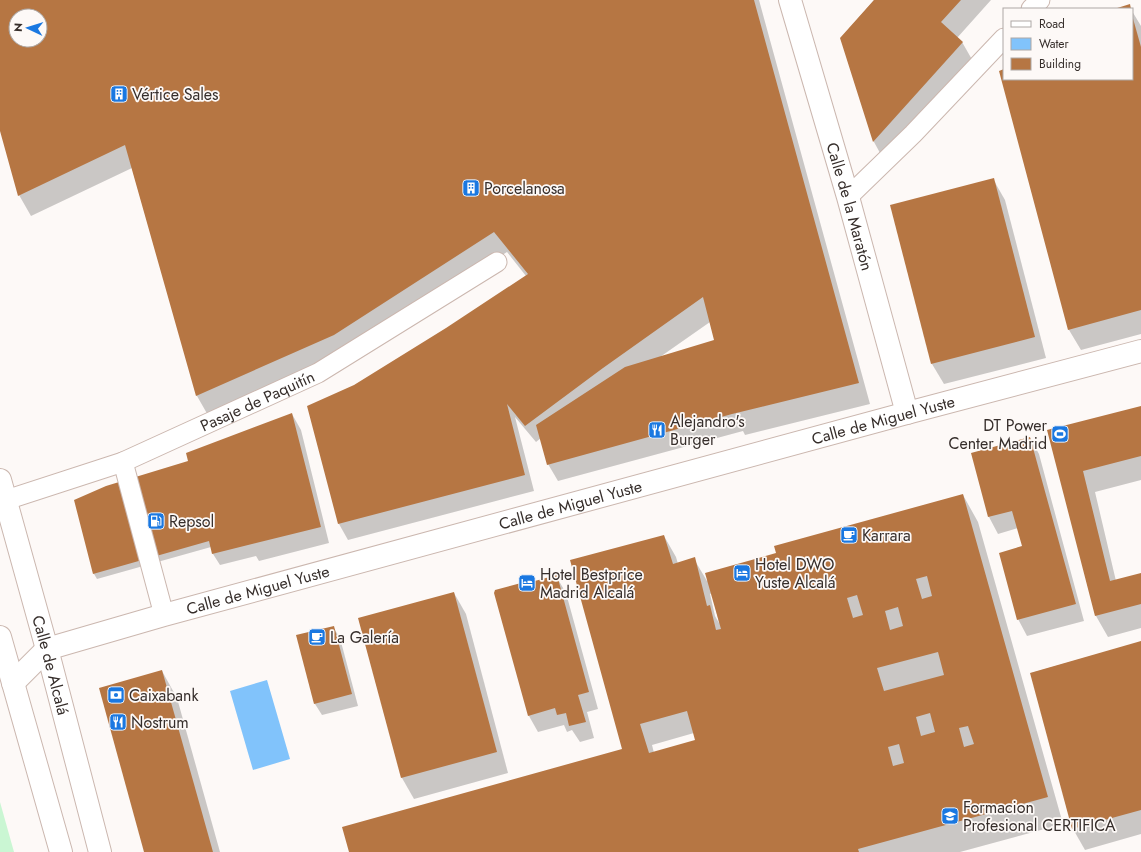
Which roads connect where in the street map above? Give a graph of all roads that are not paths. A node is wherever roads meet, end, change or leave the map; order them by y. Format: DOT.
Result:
graph roads {
  1 [pos="790,0"];
  2 [pos="1040,0"];
  3 [pos="1032,8"];
  4 [pos="1003,39"];
  5 [pos="848,197"];
  6 [pos="497,262"];
  7 [pos="1141,351"];
  8 [pos="907,413"];
  9 [pos="123,462"];
  10 [pos="0,480"];
  11 [pos="3,502"];
  12 [pos="164,615"];
  13 [pos="0,637"];
  14 [pos="47,649"];
  15 [pos="13,683"];
  16 [pos="61,852"];
  17 [pos="100,852"];
  1 -- 5 [label="street, Calle de la Maratón"];
  2 -- 3 [label="lane"];
  4 -- 5 [label="lane"];
  5 -- 8 [label="street, Calle de la Maratón"];
  6 -- 9 [label="lane, Pasaje de Paquitín"];
  7 -- 8 [label="street, Calle de Miguel Yuste"];
  8 -- 12 [label="street, Calle de Miguel Yuste"];
  9 -- 11 [label="lane, Pasaje de Paquitín"];
  9 -- 12 [label="lane"];
  10 -- 11 [label="street, Calle de Alcalá"];
  11 -- 14 [label="street, Calle de Alcalá"];
  12 -- 14 [label="street, Calle de Miguel Yuste"];
  13 -- 15 [label="street"];
  14 -- 15 [label="street, Calle de Miguel Yuste"];
  14 -- 17 [label="street, Calle de Alcalá"];
  15 -- 16 [label="street"];
}
